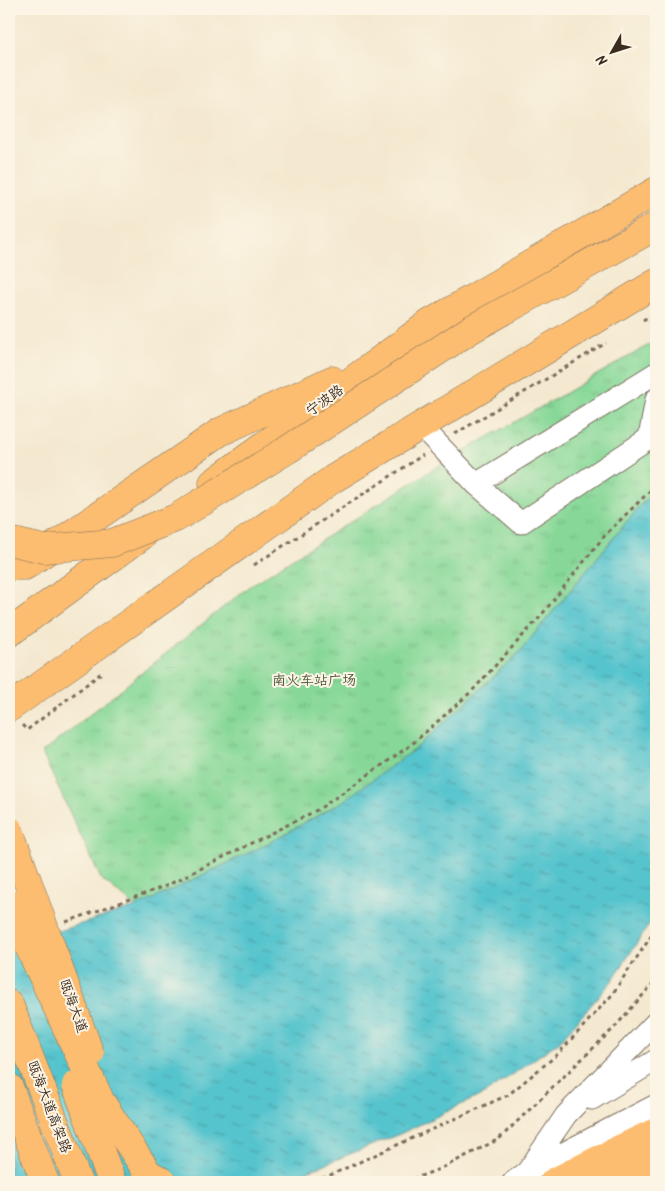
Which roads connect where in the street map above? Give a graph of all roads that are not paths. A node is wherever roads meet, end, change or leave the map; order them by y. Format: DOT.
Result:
graph roads {
  1 [pos="656,191"];
  2 [pos="656,226"];
  3 [pos="656,284"];
  4 [pos="430,323"];
  5 [pos="656,373"];
  6 [pos="656,399"];
  7 [pos="430,435"];
  8 [pos="476,484"];
  9 [pos="9,541"];
  10 [pos="9,566"];
  11 [pos="9,633"];
  12 [pos="9,708"];
  13 [pos="9,830"];
  14 [pos="12,912"];
  15 [pos="9,1004"];
  16 [pos="656,1022"];
  17 [pos="656,1060"];
  18 [pos="9,1087"];
  19 [pos="656,1105"];
  20 [pos="566,1115"];
  21 [pos="656,1132"];
  22 [pos="656,1158"];
  23 [pos="520,1177"];
  24 [pos="45,1182"];
  25 [pos="78,1182"];
  26 [pos="112,1182"];
  27 [pos="137,1182"];
  28 [pos="163,1182"];
  29 [pos="554,1182"];
  30 [pos="607,1182"];
  1 -- 4 [label="main road, 宁波路"];
  2 -- 9 [label="main road, bridge"];
  3 -- 7 [label="main road"];
  4 -- 10 [label="main road"];
  4 -- 11 [label="main road, 宁波路"];
  5 -- 8 [label="lane"];
  6 -- 8 [label="lane"];
  7 -- 8 [label="lane"];
  7 -- 12 [label="main road"];
  13 -- 27 [label="main road, 瓯海大道, bridge"];
  14 -- 26 [label="main road, bridge"];
  14 -- 28 [label="main road, bridge"];
  15 -- 25 [label="main road, 瓯海大道高架路"];
  16 -- 20 [label="lane"];
  17 -- 20 [label="lane"];
  18 -- 24 [label="main road"];
  19 -- 23 [label="lane"];
  20 -- 23 [label="lane"];
  21 -- 29 [label="main road"];
  22 -- 30 [label="main road"];
}
